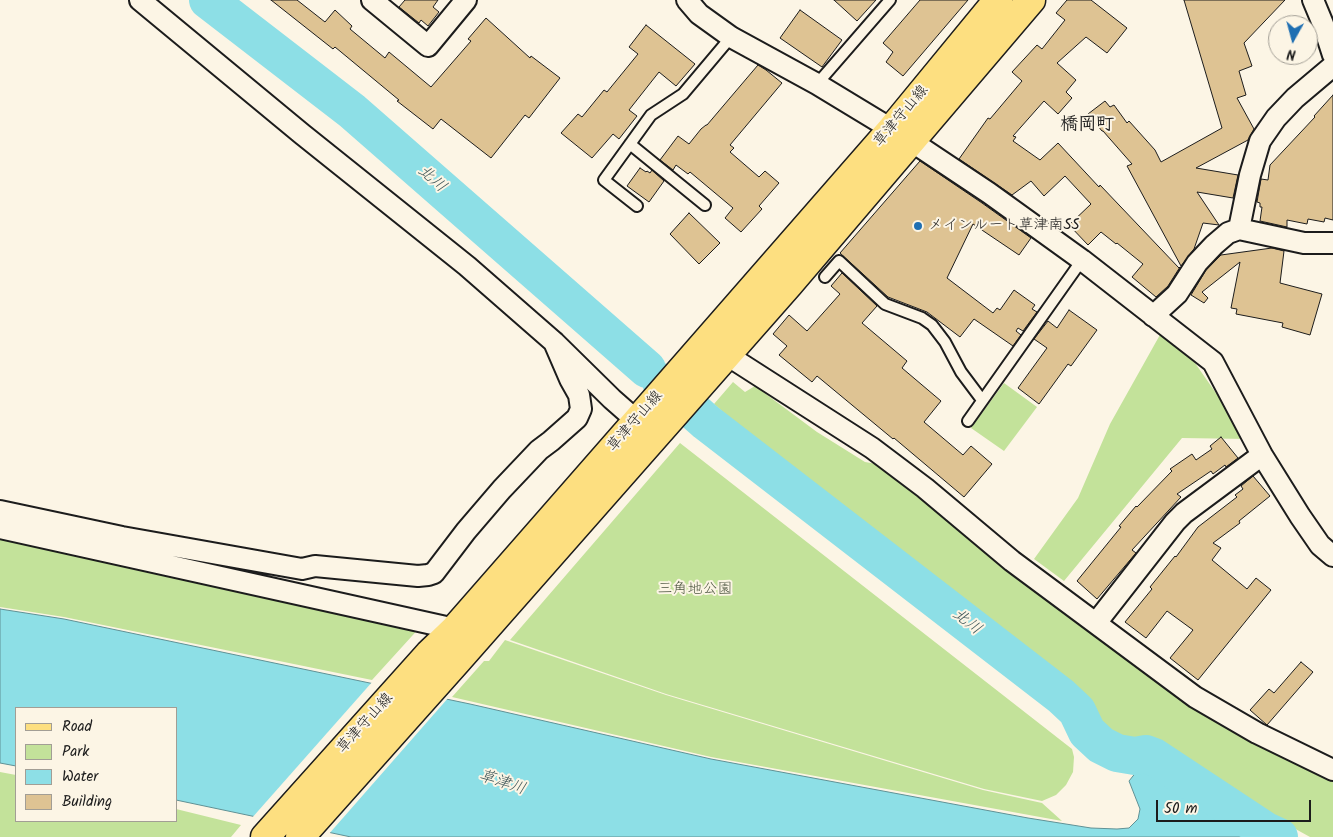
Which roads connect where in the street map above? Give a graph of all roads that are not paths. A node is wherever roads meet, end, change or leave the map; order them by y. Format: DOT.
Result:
graph roads {
  1 [pos="140,0"];
  2 [pos="372,0"];
  3 [pos="466,0"];
  4 [pos="688,0"];
  5 [pos="890,0"];
  6 [pos="998,0"];
  7 [pos="1031,0"];
  8 [pos="1313,0"];
  9 [pos="731,37"];
  10 [pos="1333,55"];
  11 [pos="1333,66"];
  12 [pos="817,84"];
  13 [pos="902,135"];
  14 [pos="630,144"];
  15 [pos="705,205"];
  16 [pos="637,206"];
  17 [pos="1240,229"];
  18 [pos="1333,243"];
  19 [pos="1082,260"];
  20 [pos="825,277"];
  21 [pos="1153,316"];
  22 [pos="554,342"];
  23 [pos="728,342"];
  24 [pos="982,400"];
  25 [pos="968,421"];
  26 [pos="648,427"];
  27 [pos="1262,455"];
  28 [pos="0,511"];
  29 [pos="0,528"];
  30 [pos="1333,556"];
  31 [pos="234,558"];
  32 [pos="231,580"];
  33 [pos="1096,623"];
  34 [pos="455,629"];
  35 [pos="1333,770"];
  36 [pos="265,837"];
  37 [pos="300,837"];
  1 -- 22 [label="street"];
  2 -- 3 [label="street"];
  4 -- 9 [label="street"];
  5 -- 12 [label="lane"];
  6 -- 13 [label="main road, 草津守山線"];
  7 -- 13 [label="main road, 草津守山線"];
  8 -- 10 [label="street"];
  9 -- 12 [label="street"];
  9 -- 14 [label="lane"];
  11 -- 17 [label="street"];
  12 -- 13 [label="street"];
  13 -- 19 [label="street"];
  13 -- 23 [label="main road, 草津守山線"];
  14 -- 15 [label="lane"];
  14 -- 16 [label="lane"];
  17 -- 18 [label="street"];
  17 -- 21 [label="street"];
  19 -- 21 [label="street"];
  19 -- 24 [label="lane"];
  20 -- 24 [label="lane"];
  21 -- 27 [label="street"];
  22 -- 26 [label="street"];
  22 -- 31 [label="street"];
  23 -- 26 [label="main road, 草津守山線"];
  23 -- 33 [label="street"];
  24 -- 25 [label="lane"];
  26 -- 34 [label="main road, 草津守山線"];
  26 -- 37 [label="main road, 草津守山線"];
  27 -- 30 [label="street"];
  27 -- 33 [label="street"];
  28 -- 31 [label="street"];
  29 -- 32 [label="street"];
  31 -- 32 [label="street"];
  32 -- 34 [label="street"];
  33 -- 35 [label="street"];
  34 -- 36 [label="main road, 草津守山線"];
}
